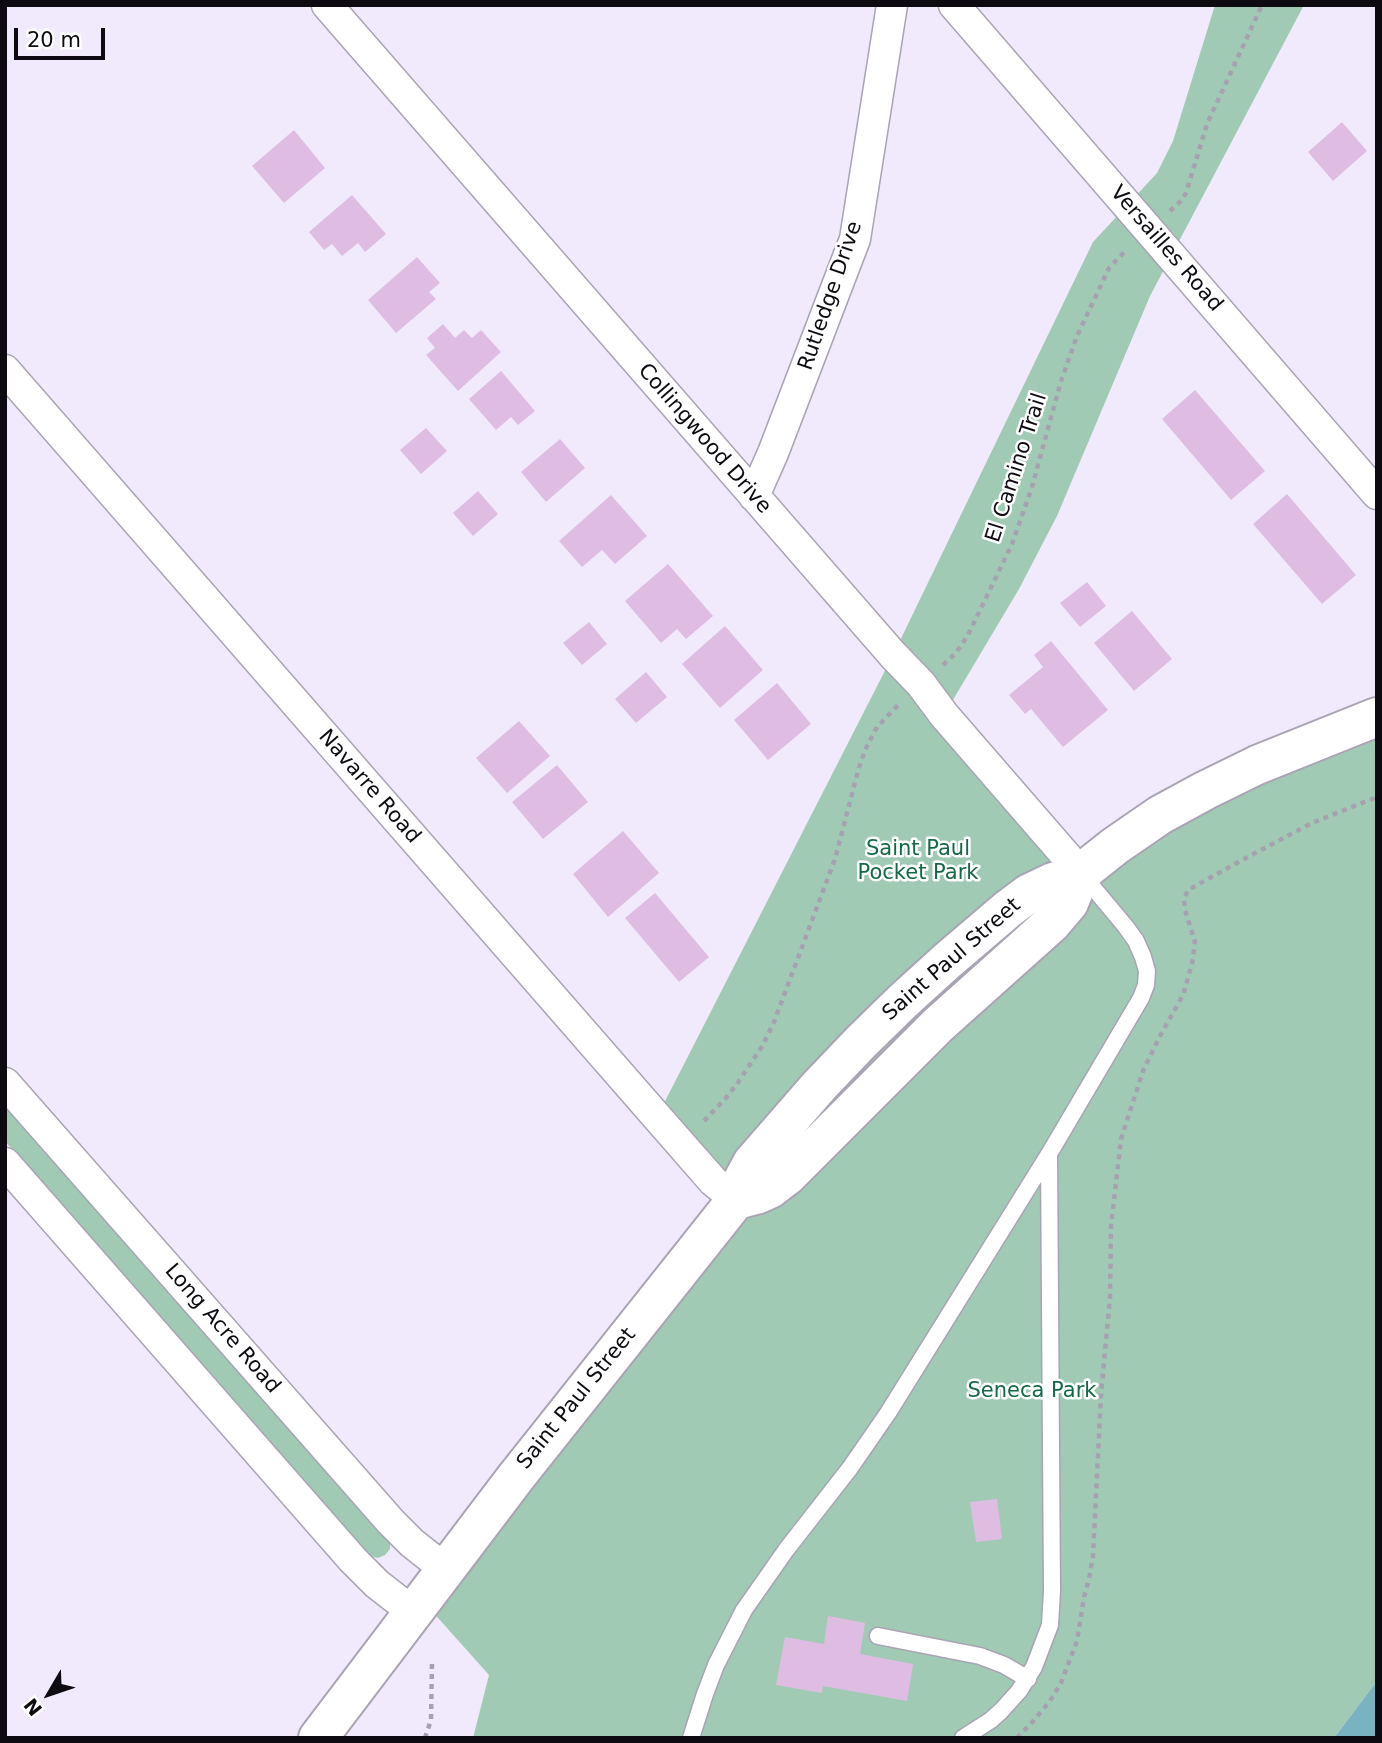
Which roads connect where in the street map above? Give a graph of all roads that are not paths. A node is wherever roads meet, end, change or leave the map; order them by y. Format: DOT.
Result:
graph roads {
  1 [pos="327,5"];
  2 [pos="891,5"];
  3 [pos="954,5"];
  4 [pos="5,370"];
  5 [pos="1377,494"];
  6 [pos="754,496"];
  7 [pos="1377,717"];
  8 [pos="1081,873"];
  9 [pos="5,1083"];
  10 [pos="1049,1154"];
  11 [pos="5,1163"];
  12 [pos="736,1200"];
  13 [pos="445,1569"];
  14 [pos="417,1606"];
  15 [pos="878,1636"];
  16 [pos="1028,1679"];
  17 [pos="318,1738"];
  18 [pos="691,1738"];
  19 [pos="963,1738"];
  1 -- 6 [label="street, Collingwood Drive"];
  2 -- 6 [label="street, Rutledge Drive"];
  3 -- 5 [label="street, Versailles Road"];
  4 -- 12 [label="street, Navarre Road"];
  6 -- 8 [label="street, Collingwood Drive"];
  7 -- 8 [label="main road, Saint Paul Street"];
  8 -- 10 [label="lane"];
  8 -- 12 [label="main road, Saint Paul Street"];
  9 -- 13 [label="street, Long Acre Road"];
  10 -- 16 [label="lane"];
  10 -- 18 [label="lane"];
  11 -- 14 [label="street"];
  12 -- 13 [label="main road, Saint Paul Street"];
  13 -- 14 [label="main road, Saint Paul Street"];
  14 -- 17 [label="main road, Saint Paul Street"];
  15 -- 16 [label="lane"];
  16 -- 19 [label="lane"];
}
